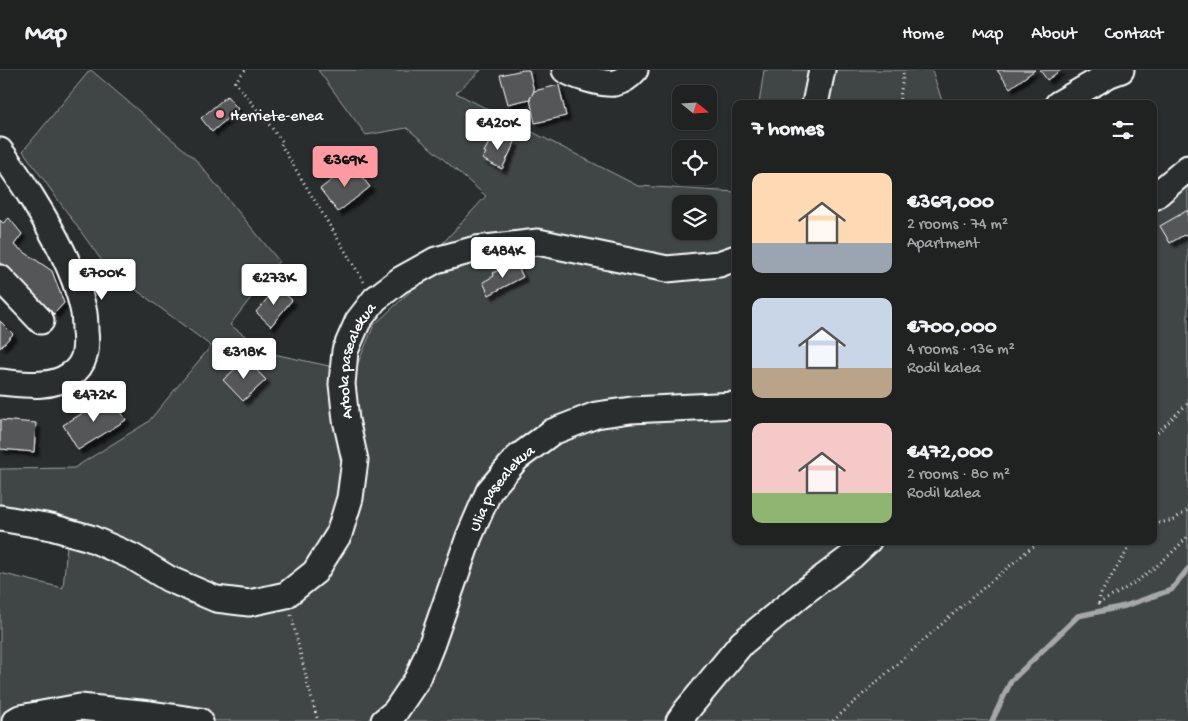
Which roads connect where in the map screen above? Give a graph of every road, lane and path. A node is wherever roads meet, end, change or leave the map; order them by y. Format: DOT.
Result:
graph roads {
  1 [pos="245,70"];
  2 [pos="565,70"];
  3 [pos="635,70"];
  4 [pos="822,70"];
  5 [pos="904,70"];
  6 [pos="1121,70"];
  7 [pos="816,100"];
  8 [pos="900,100"];
  9 [pos="1065,100"];
  10 [pos="0,151"];
  11 [pos="1188,168"];
  12 [pos="1157,194"];
  13 [pos="732,259"];
  14 [pos="0,278"];
  15 [pos="375,300"];
  16 [pos="41,321"];
  17 [pos="0,382"];
  18 [pos="1188,403"];
  19 [pos="732,405"];
  20 [pos="1157,433"];
  21 [pos="1188,510"];
  22 [pos="0,518"];
  23 [pos="1157,523"];
  24 [pos="1188,536"];
  25 [pos="864,545"];
  26 [pos="1035,545"];
  27 [pos="1130,545"];
  28 [pos="286,595"];
  29 [pos="15,721"];
  30 [pos="200,721"];
  31 [pos="318,721"];
  32 [pos="384,721"];
  33 [pos="679,721"];
  34 [pos="833,721"];
  1 -- 15 [label="path"];
  2 -- 3 [label="street"];
  4 -- 7 [label="street"];
  5 -- 8 [label="path"];
  6 -- 9 [label="street"];
  10 -- 17 [label="street"];
  11 -- 12 [label="street"];
  13 -- 15 [label="street, Arbola pasealekua"];
  14 -- 16 [label="street"];
  15 -- 28 [label="street, Arbola pasealekua"];
  18 -- 20 [label="path"];
  19 -- 32 [label="street, Ulia pasealekua"];
  21 -- 23 [label="path"];
  22 -- 28 [label="street, Arbola pasealekua"];
  24 -- 27 [label="path"];
  25 -- 33 [label="street"];
  26 -- 34 [label="path"];
  28 -- 31 [label="path"];
  29 -- 30 [label="street"];
}
